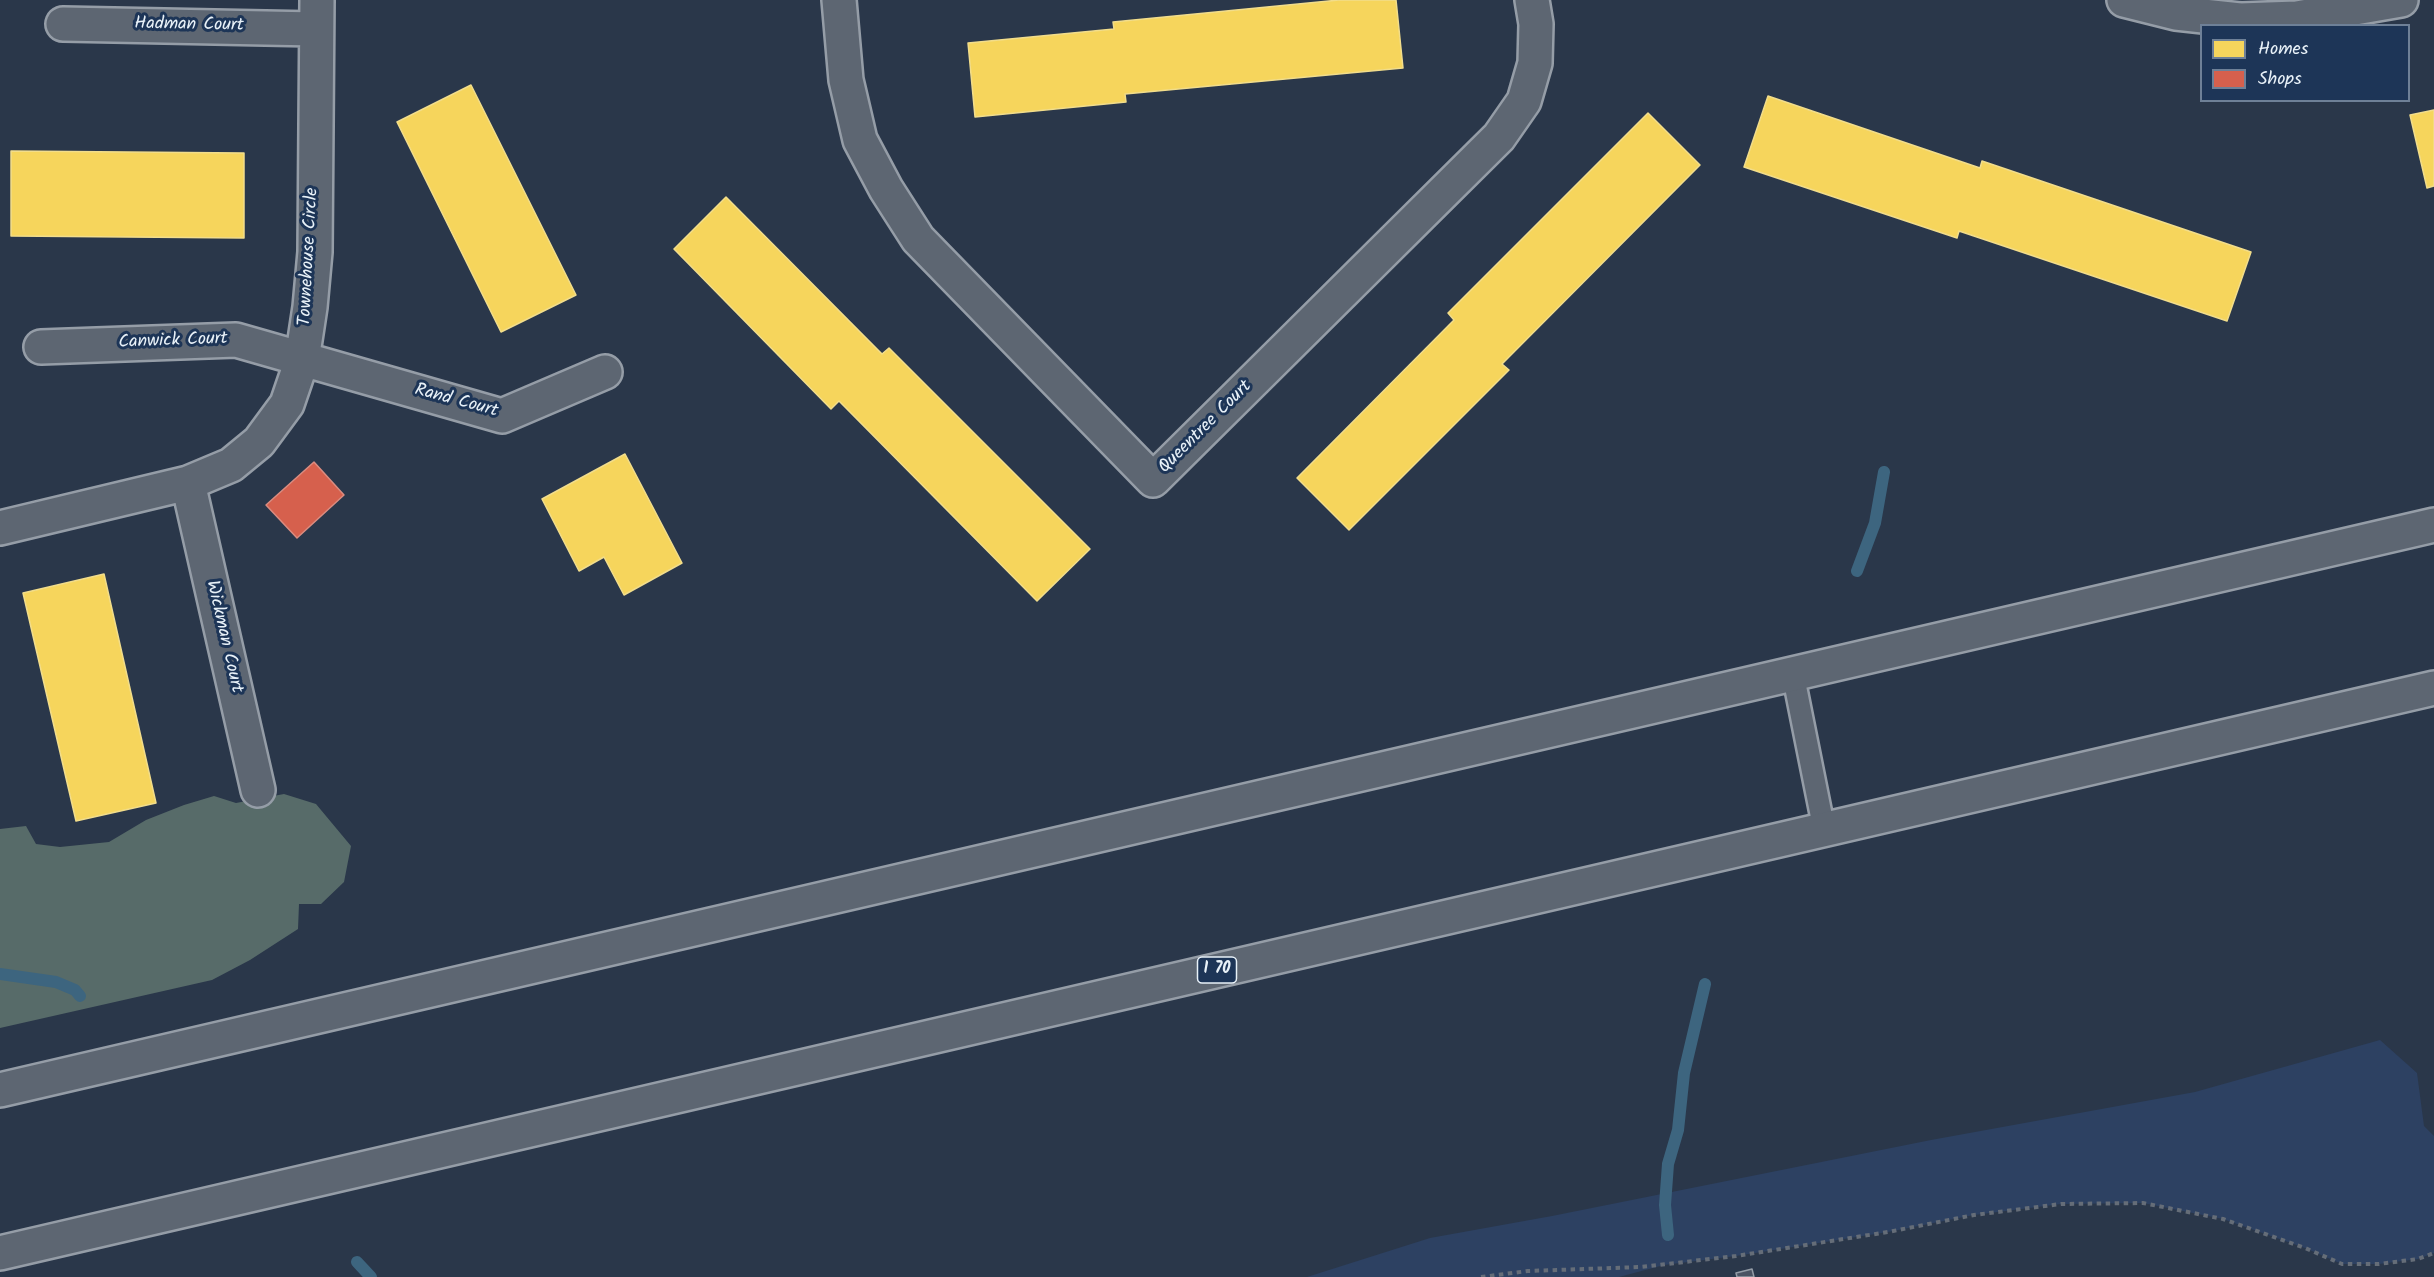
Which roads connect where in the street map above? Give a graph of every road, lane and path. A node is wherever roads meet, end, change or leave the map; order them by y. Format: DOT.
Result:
graph roads {
  1 [pos="839,0"];
  2 [pos="1532,0"];
  3 [pos="2124,0"];
  4 [pos="2401,0"];
  5 [pos="316,14"];
  6 [pos="63,24"];
  7 [pos="41,347"];
  8 [pos="302,360"];
  9 [pos="605,372"];
  10 [pos="188,483"];
  11 [pos="2434,525"];
  12 [pos="0,528"];
  13 [pos="1793,674"];
  14 [pos="2434,688"];
  15 [pos="258,790"];
  16 [pos="1824,829"];
  17 [pos="0,1090"];
  18 [pos="0,1252"];
  19 [pos="2434,1253"];
  20 [pos="1480,1277"];
  1 -- 2 [label="main road, Queentree Court"];
  3 -- 4 [label="main road"];
  5 -- 6 [label="main road, Hadman Court"];
  5 -- 8 [label="main road, Townehouse Circle"];
  7 -- 8 [label="main road, Canwick Court"];
  8 -- 9 [label="main road, Rand Court"];
  8 -- 10 [label="main road, Townehouse Circle"];
  10 -- 12 [label="main road, Townehouse Circle"];
  10 -- 15 [label="main road, Wickman Court"];
  11 -- 13 [label="main road"];
  13 -- 16 [label="lane"];
  13 -- 17 [label="main road"];
  14 -- 16 [label="main road, I 70"];
  16 -- 18 [label="main road, I 70"];
  19 -- 20 [label="path"];
}
